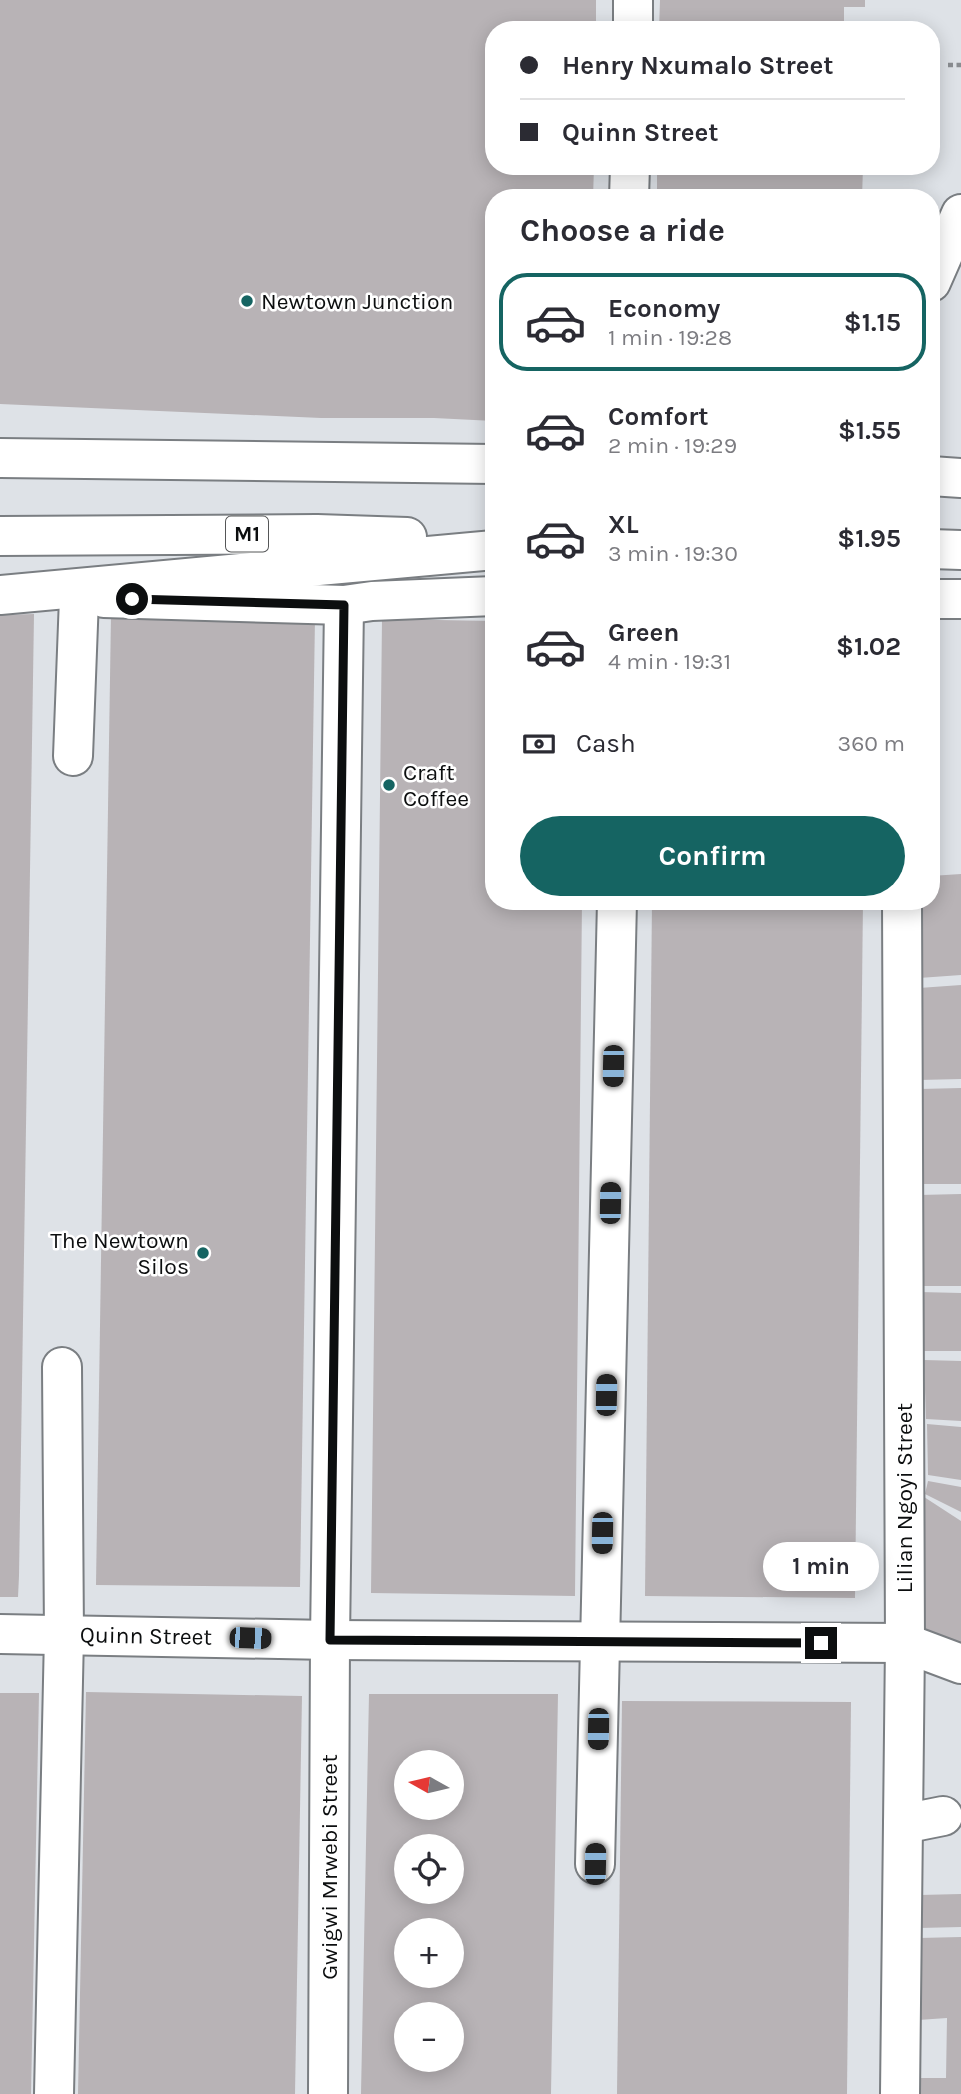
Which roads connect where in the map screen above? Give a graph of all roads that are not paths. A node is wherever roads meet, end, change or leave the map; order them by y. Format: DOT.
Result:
graph roads {
  1 [pos="633,0"];
  2 [pos="633,21"];
  3 [pos="961,214"];
  4 [pos="940,262"];
  5 [pos="0,458"];
  6 [pos="485,464"];
  7 [pos="940,477"];
  8 [pos="961,478"];
  9 [pos="0,536"];
  10 [pos="485,540"];
  11 [pos="940,549"];
  12 [pos="961,550"];
  13 [pos="485,551"];
  14 [pos="0,596"];
  15 [pos="485,596"];
  16 [pos="79,598"];
  17 [pos="940,599"];
  18 [pos="961,599"];
  19 [pos="344,605"];
  20 [pos="73,756"];
  21 [pos="617,910"];
  22 [pos="902,910"];
  23 [pos="62,1367"];
  24 [pos="0,1634"];
  25 [pos="64,1635"];
  26 [pos="330,1640"];
  27 [pos="600,1643"];
  28 [pos="905,1643"];
  29 [pos="961,1664"];
  30 [pos="943,1816"];
  31 [pos="903,1824"];
  32 [pos="595,1864"];
  33 [pos="54,2094"];
  34 [pos="328,2094"];
  35 [pos="900,2094"];
  1 -- 2 [label="main road"];
  3 -- 4 [label="main road"];
  5 -- 6 [label="main road"];
  7 -- 8 [label="main road"];
  9 -- 10 [label="main road, M1"];
  11 -- 12 [label="main road"];
  13 -- 14 [label="main road"];
  14 -- 16 [label="main road"];
  15 -- 19 [label="main road"];
  16 -- 19 [label="main road"];
  16 -- 20 [label="main road"];
  17 -- 18 [label="main road"];
  19 -- 26 [label="main road, Gwigwi Mrwebi Street"];
  21 -- 27 [label="main road"];
  22 -- 28 [label="main road, Lilian Ngoyi Street"];
  23 -- 25 [label="main road"];
  24 -- 25 [label="main road, Quinn Street"];
  25 -- 26 [label="main road, Quinn Street"];
  25 -- 33 [label="main road"];
  26 -- 27 [label="main road, Quinn Street"];
  26 -- 34 [label="main road, Gwigwi Mrwebi Street"];
  27 -- 28 [label="main road, Quinn Street"];
  27 -- 32 [label="main road"];
  28 -- 29 [label="main road, Quinn Street"];
  28 -- 31 [label="main road, Lilian Ngoyi Street"];
  30 -- 31 [label="main road"];
  31 -- 35 [label="main road, Lilian Ngoyi Street"];
}
